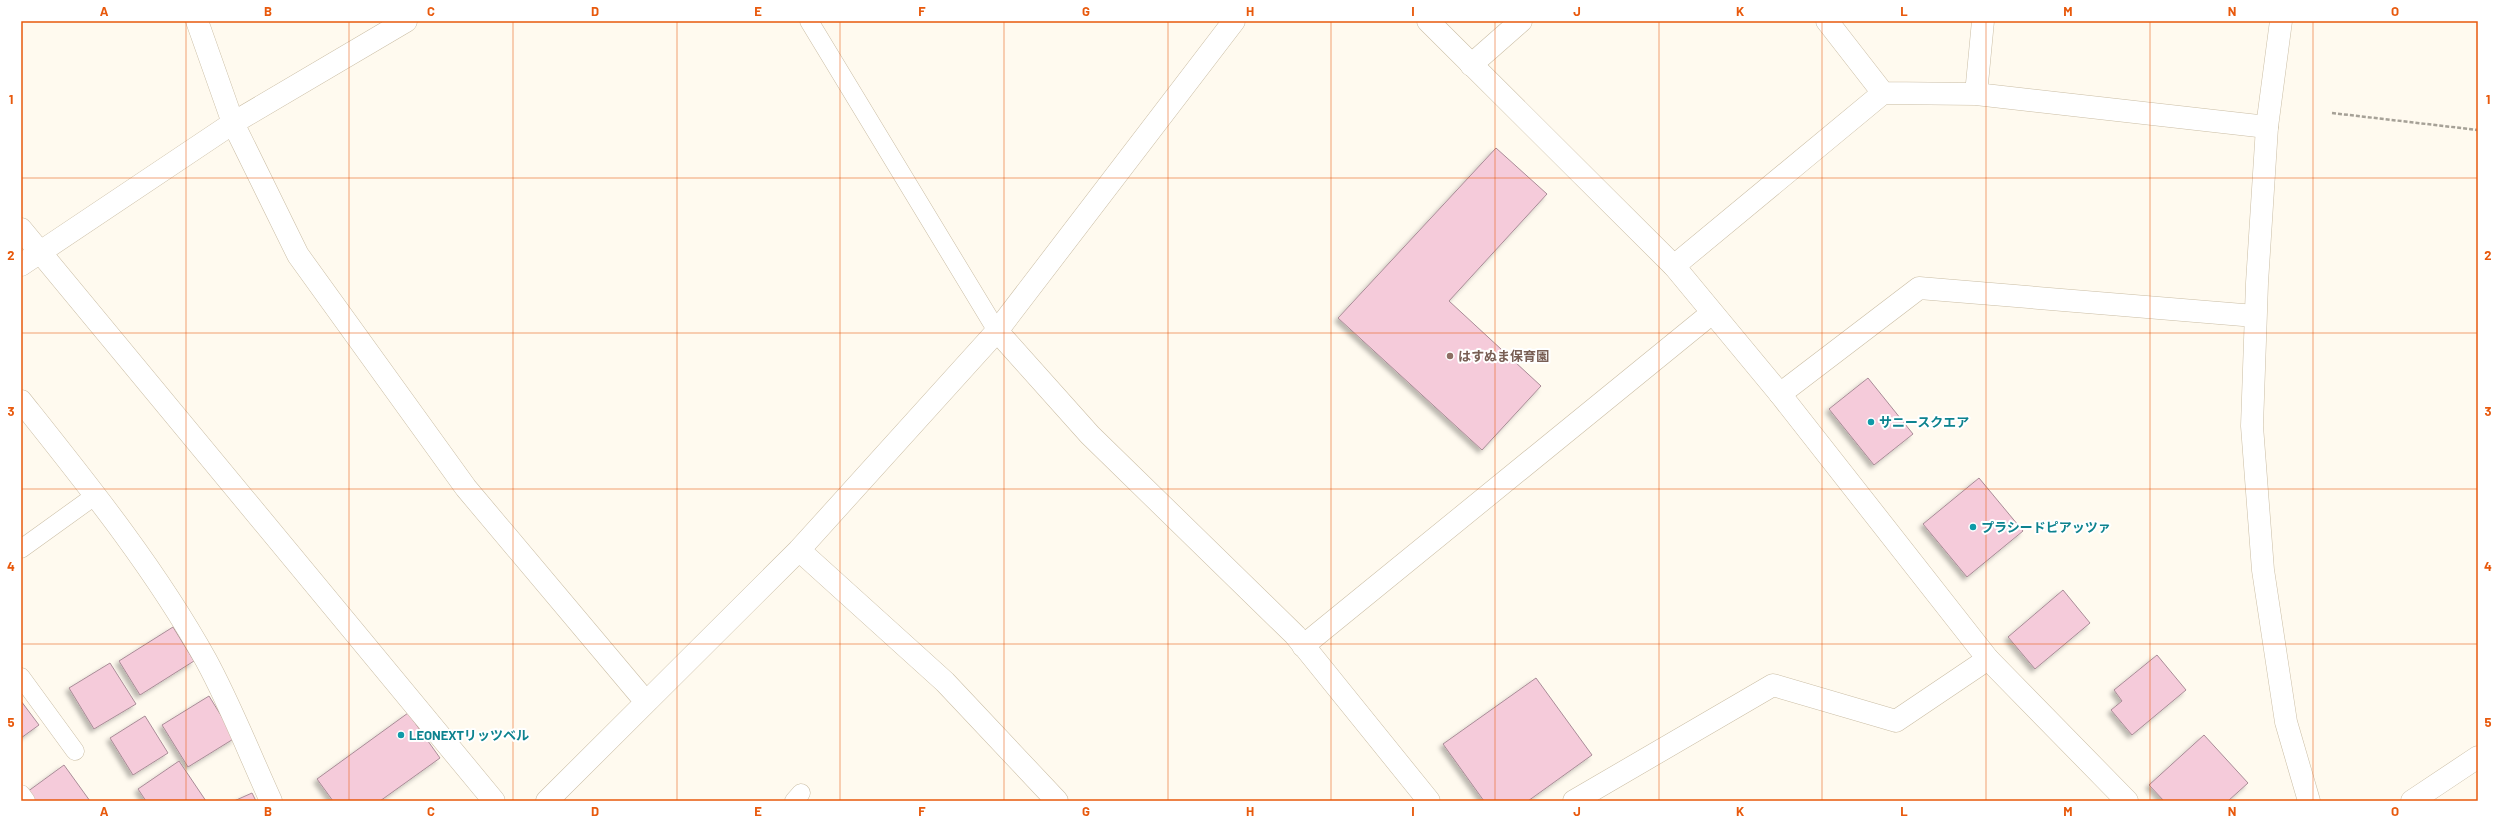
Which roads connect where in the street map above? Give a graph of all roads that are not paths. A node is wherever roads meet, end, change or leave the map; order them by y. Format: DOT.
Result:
graph roads {
  1 [pos="197,21"];
  2 [pos="406,21"];
  3 [pos="809,21"];
  4 [pos="1234,21"];
  5 [pos="1428,21"];
  6 [pos="1521,21"];
  7 [pos="1827,21"];
  8 [pos="1982,21"];
  9 [pos="2281,21"];
  10 [pos="1470,65"];
  11 [pos="1883,93"];
  12 [pos="1976,94"];
  13 [pos="233,123"];
  14 [pos="2267,126"];
  15 [pos="21,229"];
  16 [pos="41,251"];
  17 [pos="21,265"];
  18 [pos="1674,266"];
  19 [pos="1712,313"];
  20 [pos="2255,316"];
  21 [pos="997,331"];
  22 [pos="1780,394"];
  23 [pos="21,401"];
  24 [pos="96,495"];
  25 [pos="21,549"];
  26 [pos="799,550"];
  27 [pos="1303,646"];
  28 [pos="1988,659"];
  29 [pos="21,677"];
  30 [pos="646,702"];
  31 [pos="75,751"];
  32 [pos="2478,757"];
  33 [pos="21,794"];
  34 [pos="26,801"];
  35 [pos="271,801"];
  36 [pos="494,801"];
  37 [pos="547,801"];
  38 [pos="1057,801"];
  39 [pos="1429,801"];
  40 [pos="1574,801"];
  41 [pos="2127,801"];
  42 [pos="2309,801"];
  43 [pos="2412,801"];
  1 -- 13 [label="street"];
  2 -- 13 [label="street"];
  3 -- 21 [label="lane"];
  4 -- 21 [label="street"];
  5 -- 10 [label="street"];
  6 -- 10 [label="street"];
  7 -- 11 [label="street"];
  8 -- 12 [label="street"];
  9 -- 14 [label="street"];
  10 -- 18 [label="street"];
  11 -- 12 [label="street"];
  11 -- 18 [label="street"];
  12 -- 14 [label="street"];
  13 -- 16 [label="street"];
  13 -- 30 [label="street"];
  14 -- 20 [label="street"];
  15 -- 16 [label="street"];
  16 -- 17 [label="street"];
  16 -- 36 [label="street"];
  18 -- 19 [label="street"];
  19 -- 22 [label="street"];
  19 -- 27 [label="street"];
  20 -- 22 [label="street"];
  20 -- 42 [label="street"];
  21 -- 26 [label="street"];
  21 -- 27 [label="street"];
  22 -- 28 [label="street"];
  23 -- 24 [label="street"];
  24 -- 25 [label="lane"];
  24 -- 35 [label="street"];
  26 -- 30 [label="street"];
  26 -- 38 [label="street"];
  27 -- 39 [label="street"];
  28 -- 40 [label="street"];
  28 -- 41 [label="street"];
  29 -- 31 [label="lane"];
  30 -- 37 [label="street"];
  32 -- 43 [label="street"];
  33 -- 34 [label="lane"];
}
